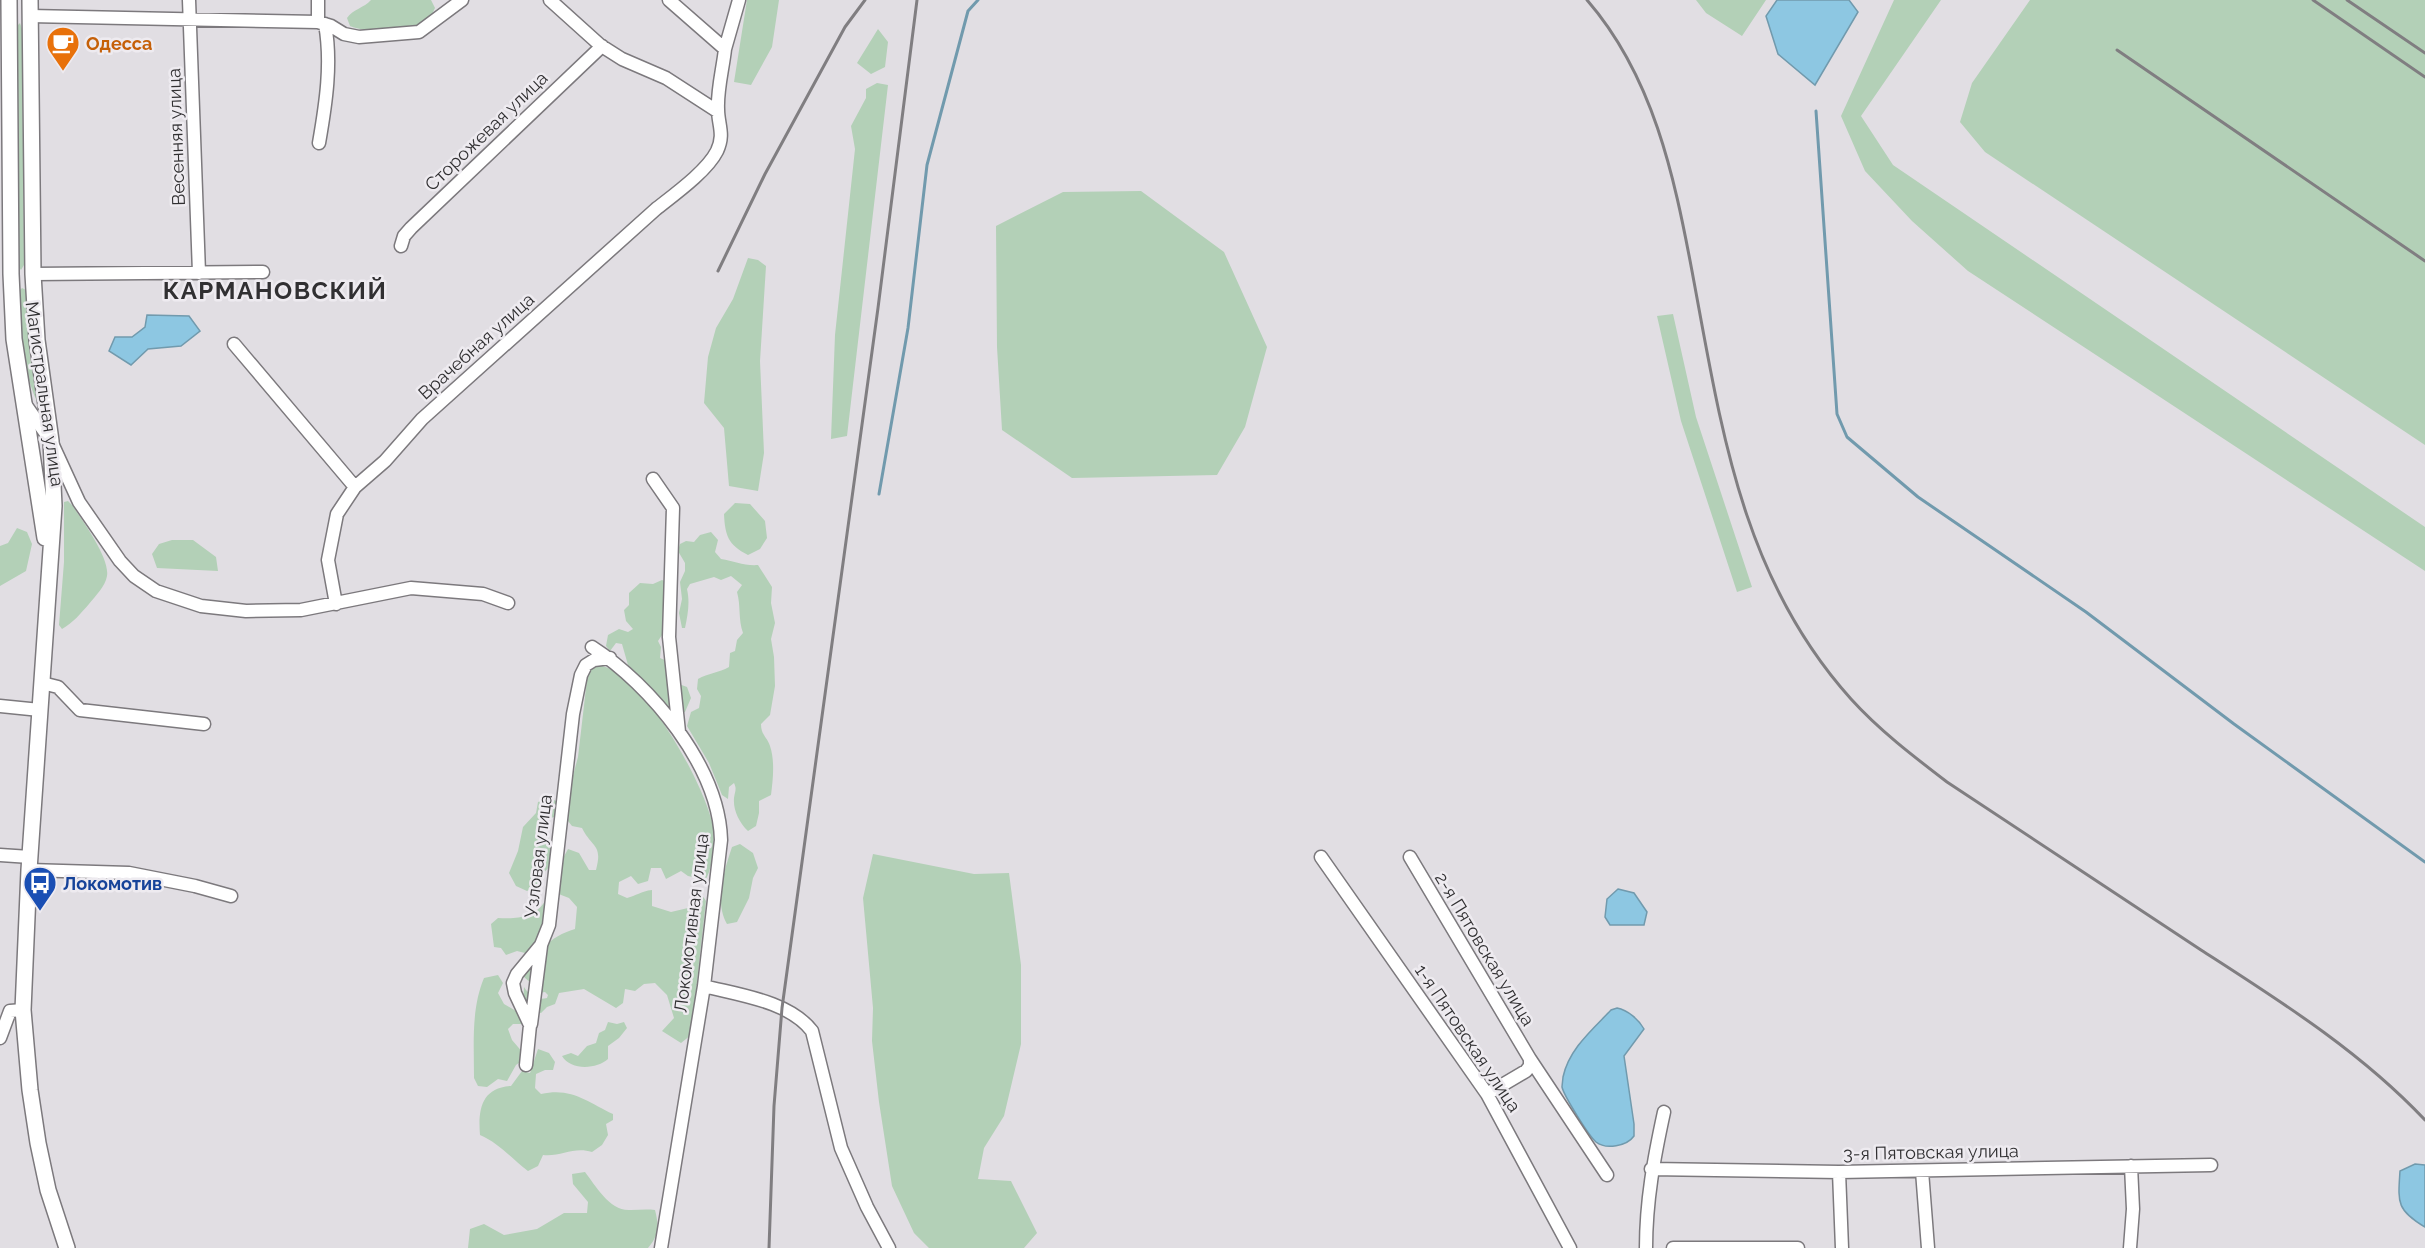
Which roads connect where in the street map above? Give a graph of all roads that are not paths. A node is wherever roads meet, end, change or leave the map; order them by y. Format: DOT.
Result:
graph roads {
  1 [pos="9,0"];
  2 [pos="30,0"];
  3 [pos="189,0"];
  4 [pos="318,0"];
  5 [pos="462,0"];
  6 [pos="550,0"];
  7 [pos="669,0"];
  8 [pos="739,0"];
  9 [pos="30,16"];
  10 [pos="4,17"];
  11 [pos="189,18"];
  12 [pos="321,23"];
  13 [pos="602,46"];
  14 [pos="725,49"];
  15 [pos="717,111"];
  16 [pos="320,143"];
  17 [pos="401,246"];
  18 [pos="199,273"];
  19 [pos="262,273"];
  20 [pos="6,274"];
  21 [pos="33,274"];
  22 [pos="234,344"];
  23 [pos="23,403"];
  24 [pos="51,441"];
  25 [pos="653,479"];
  26 [pos="355,487"];
  27 [pos="50,577"];
  28 [pos="508,603"];
  29 [pos="336,604"];
  30 [pos="592,646"];
  31 [pos="610,658"];
  32 [pos="42,683"];
  33 [pos="0,706"];
  34 [pos="40,710"];
  35 [pos="204,724"];
  36 [pos="679,732"];
  37 [pos="0,855"];
  38 [pos="1322,857"];
  39 [pos="1410,857"];
  40 [pos="29,864"];
  41 [pos="231,896"];
  42 [pos="541,945"];
  43 [pos="704,986"];
  44 [pos="11,1010"];
  45 [pos="530,1025"];
  46 [pos="0,1038"];
  47 [pos="1530,1059"];
  48 [pos="526,1065"];
  49 [pos="1487,1094"];
  50 [pos="1664,1112"];
  51 [pos="2211,1165"];
  52 [pos="2131,1166"];
  53 [pos="1651,1169"];
  54 [pos="1922,1171"];
  55 [pos="1839,1172"];
  56 [pos="1607,1175"];
  57 [pos="67,1248"];
  58 [pos="661,1248"];
  59 [pos="889,1248"];
  60 [pos="1570,1248"];
  61 [pos="1646,1248"];
  62 [pos="1673,1248"];
  63 [pos="1784,1248"];
  64 [pos="1798,1248"];
  65 [pos="1842,1248"];
  66 [pos="1928,1248"];
  67 [pos="2130,1248"];
  1 -- 10 [label="main road, Магистральная улица"];
  2 -- 9 [label="main road, Магистральная улица"];
  3 -- 11 [label="street, Весенняя улица"];
  4 -- 12 [label="street"];
  5 -- 12 [label="street"];
  6 -- 13 [label="street"];
  7 -- 14 [label="street"];
  8 -- 14 [label="street"];
  9 -- 10 [label="main road"];
  9 -- 11 [label="street"];
  9 -- 21 [label="main road, Магистральная улица"];
  10 -- 20 [label="main road, Магистральная улица"];
  11 -- 12 [label="street"];
  11 -- 18 [label="street, Весенняя улица"];
  12 -- 16 [label="street"];
  13 -- 15 [label="street"];
  13 -- 17 [label="street, Сторожевая улица"];
  14 -- 15 [label="street"];
  15 -- 26 [label="street, Врачебная улица"];
  18 -- 19 [label="street"];
  18 -- 21 [label="street"];
  20 -- 21 [label="main road"];
  20 -- 23 [label="main road, Магистральная улица"];
  21 -- 24 [label="main road, Магистральная улица"];
  22 -- 26 [label="street"];
  23 -- 24 [label="street"];
  23 -- 27 [label="main road, Магистральная улица"];
  24 -- 27 [label="main road, Магистральная улица"];
  24 -- 29 [label="street"];
  25 -- 36 [label="street"];
  26 -- 29 [label="street, Врачебная улица"];
  27 -- 32 [label="main road, Магистральная улица"];
  28 -- 29 [label="street"];
  30 -- 31 [label="street, Локомотивная улица"];
  31 -- 36 [label="street, Локомотивная улица"];
  31 -- 42 [label="street, Узловая улица"];
  32 -- 34 [label="main road, Магистральная улица"];
  32 -- 35 [label="street"];
  33 -- 34 [label="street"];
  34 -- 40 [label="main road, Магистральная улица"];
  36 -- 43 [label="street, Локомотивная улица"];
  37 -- 40 [label="street"];
  38 -- 49 [label="street, 1-я Пятовская улица"];
  39 -- 47 [label="street, 2-я Пятовская улица"];
  40 -- 41 [label="street"];
  40 -- 44 [label="main road, Магистральная улица"];
  42 -- 45 [label="street"];
  42 -- 45 [label="street, Узловая улица"];
  43 -- 58 [label="street, Локомотивная улица"];
  43 -- 59 [label="street"];
  44 -- 46 [label="street"];
  44 -- 57 [label="main road, Магистральная улица"];
  45 -- 48 [label="street"];
  47 -- 49 [label="street"];
  47 -- 56 [label="street, 2-я Пятовская улица"];
  49 -- 60 [label="street, 1-я Пятовская улица"];
  50 -- 53 [label="street"];
  51 -- 52 [label="street, 3-я Пятовская улица"];
  52 -- 54 [label="street, 3-я Пятовская улица"];
  52 -- 67 [label="street"];
  53 -- 55 [label="street, 3-я Пятовская улица"];
  53 -- 61 [label="street"];
  54 -- 55 [label="street, 3-я Пятовская улица"];
  54 -- 66 [label="street"];
  55 -- 65 [label="street"];
  62 -- 63 [label="street"];
  63 -- 64 [label="street"];
}
